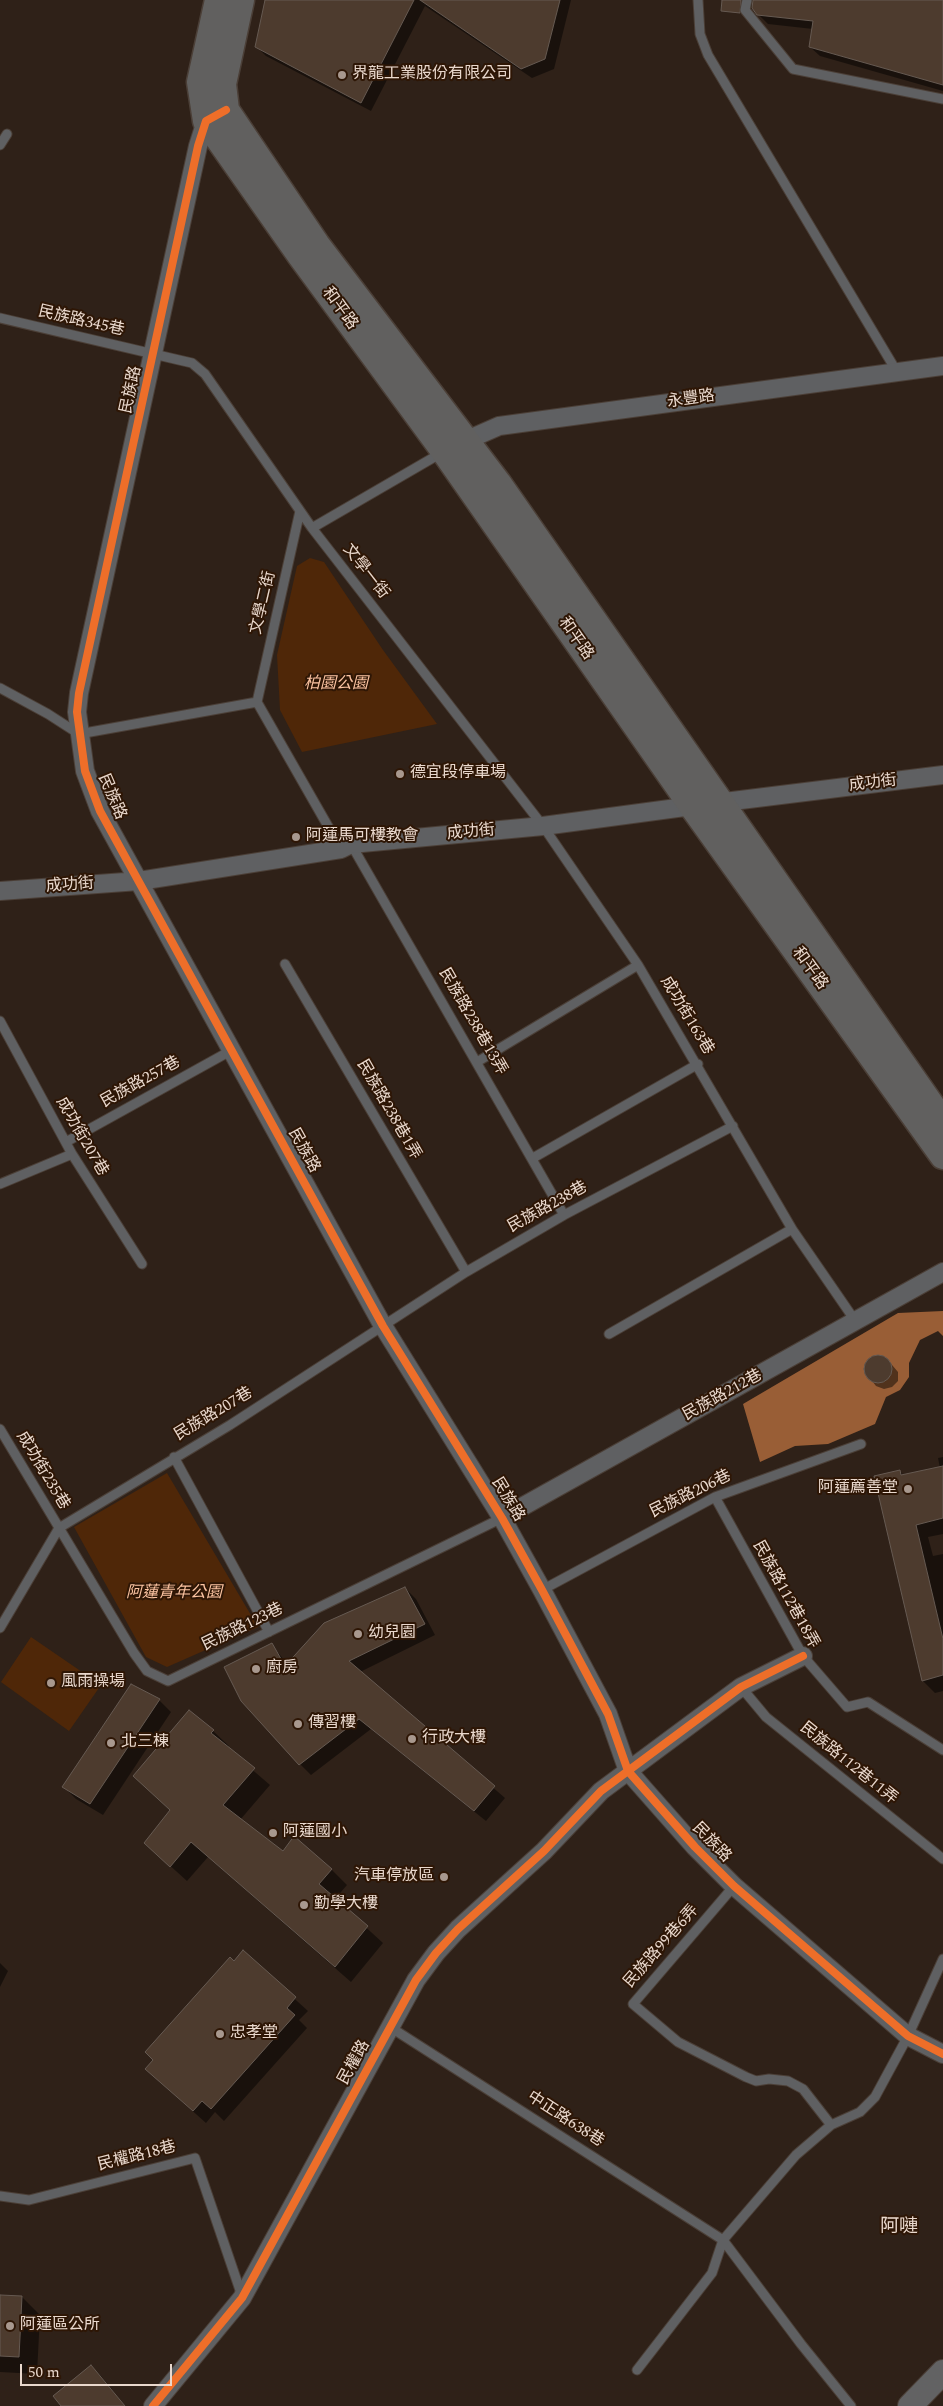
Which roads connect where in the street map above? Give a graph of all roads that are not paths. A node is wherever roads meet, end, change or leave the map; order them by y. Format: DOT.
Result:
graph roads {
  1 [pos="218,0"];
  2 [pos="241,0"];
  3 [pos="698,0"];
  4 [pos="747,0"];
  5 [pos="943,98"];
  6 [pos="216,116"];
  7 [pos="7,134"];
  8 [pos="0,145"];
  9 [pos="0,318"];
  10 [pos="154,355"];
  11 [pos="943,366"];
  12 [pos="897,372"];
  13 [pos="466,439"];
  14 [pos="444,451"];
  15 [pos="300,512"];
  16 [pos="312,528"];
  17 [pos="0,688"];
  18 [pos="257,702"];
  19 [pos="79,734"];
  20 [pos="943,775"];
  21 [pos="720,802"];
  22 [pos="692,806"];
  23 [pos="543,826"];
  24 [pos="346,847"];
  25 [pos="138,881"];
  26 [pos="0,891"];
  27 [pos="285,964"];
  28 [pos="638,965"];
  29 [pos="0,1021"];
  30 [pos="232,1050"];
  31 [pos="478,1062"];
  32 [pos="698,1064"];
  33 [pos="943,1122"];
  34 [pos="733,1126"];
  35 [pos="66,1142"];
  36 [pos="72,1154"];
  37 [pos="943,1156"];
  38 [pos="533,1158"];
  39 [pos="0,1184"];
  40 [pos="564,1215"];
  41 [pos="792,1229"];
  42 [pos="142,1264"];
  43 [pos="466,1272"];
  44 [pos="943,1272"];
  45 [pos="856,1322"];
  46 [pos="383,1326"];
  47 [pos="609,1334"];
  48 [pos="0,1429"];
  49 [pos="861,1444"];
  50 [pos="174,1457"];
  51 [pos="715,1497"];
  52 [pos="502,1518"];
  53 [pos="58,1528"];
  54 [pos="542,1590"];
  55 [pos="0,1628"];
  56 [pos="269,1632"];
  57 [pos="803,1656"];
  58 [pos="741,1686"];
  59 [pos="943,1750"];
  60 [pos="628,1771"];
  61 [pos="943,1858"];
  62 [pos="734,1886"];
  63 [pos="943,1959"];
  64 [pos="390,2027"];
  65 [pos="908,2036"];
  66 [pos="943,2054"];
  67 [pos="831,2125"];
  68 [pos="0,2196"];
  69 [pos="723,2240"];
  70 [pos="242,2298"];
  71 [pos="637,2370"];
  72 [pos="943,2372"];
  73 [pos="153,2406"];
  74 [pos="852,2406"];
  75 [pos="910,2406"];
  1 -- 6 [label="main road, 民族路"];
  2 -- 6 [label="main road, 民族路"];
  3 -- 12 [label="lane"];
  4 -- 5 [label="lane"];
  6 -- 10 [label="street, 民族路"];
  6 -- 13 [label="main road, 和平路"];
  6 -- 14 [label="main road, 和平路"];
  7 -- 8 [label="lane"];
  9 -- 10 [label="lane, 民族路345巷"];
  10 -- 15 [label="lane, 文學一街"];
  10 -- 19 [label="street, 民族路"];
  11 -- 12 [label="street, 永豐路"];
  12 -- 13 [label="street, 永豐路"];
  13 -- 14 [label="street, 永豐路"];
  13 -- 21 [label="main road, 和平路"];
  14 -- 16 [label="lane"];
  14 -- 22 [label="main road, 和平路"];
  15 -- 16 [label="lane, 文學一街"];
  15 -- 18 [label="lane, 文學二街"];
  16 -- 23 [label="lane, 文學一街"];
  17 -- 19 [label="lane"];
  18 -- 19 [label="lane"];
  18 -- 24 [label="lane"];
  19 -- 25 [label="street, 民族路"];
  20 -- 21 [label="street, 成功街"];
  21 -- 22 [label="street, 成功街"];
  21 -- 33 [label="main road, 和平路"];
  22 -- 23 [label="street, 成功街"];
  22 -- 37 [label="main road, 和平路"];
  23 -- 24 [label="street, 成功街"];
  23 -- 28 [label="lane, 成功街163巷"];
  24 -- 25 [label="street, 成功街"];
  24 -- 31 [label="lane, 民族路238巷13弄"];
  25 -- 26 [label="street, 成功街"];
  25 -- 30 [label="street, 民族路"];
  27 -- 43 [label="lane, 民族路238巷1弄"];
  28 -- 31 [label="lane"];
  28 -- 32 [label="lane, 成功街163巷"];
  29 -- 35 [label="lane, 成功街207巷"];
  30 -- 35 [label="lane, 民族路257巷"];
  30 -- 46 [label="street, 民族路"];
  31 -- 38 [label="lane, 民族路238巷13弄"];
  32 -- 34 [label="lane, 成功街163巷"];
  32 -- 38 [label="lane"];
  34 -- 40 [label="lane, 民族路238巷"];
  34 -- 41 [label="lane, 成功街163巷"];
  35 -- 36 [label="lane, 成功街207巷"];
  36 -- 39 [label="lane"];
  36 -- 42 [label="lane, 成功街207巷"];
  38 -- 40 [label="lane, 民族路238巷13弄"];
  40 -- 43 [label="lane, 民族路238巷"];
  41 -- 45 [label="lane, 成功街163巷"];
  41 -- 47 [label="lane"];
  43 -- 46 [label="lane, 民族路238巷"];
  44 -- 45 [label="street, 民族路212巷"];
  45 -- 52 [label="street, 民族路212巷"];
  46 -- 50 [label="lane, 民族路207巷"];
  46 -- 52 [label="street, 民族路"];
  48 -- 53 [label="lane, 成功街235巷"];
  49 -- 51 [label="lane, 民族路206巷"];
  50 -- 53 [label="lane, 民族路207巷"];
  50 -- 56 [label="lane"];
  51 -- 54 [label="lane, 民族路206巷"];
  51 -- 57 [label="lane, 民族路112巷18弄"];
  52 -- 54 [label="street, 民族路"];
  52 -- 56 [label="lane, 民族路123巷"];
  53 -- 55 [label="lane"];
  53 -- 56 [label="lane, 民族路123巷"];
  54 -- 60 [label="street, 民族路"];
  57 -- 58 [label="street, 民權路"];
  57 -- 59 [label="lane, 民族路112巷18弄"];
  58 -- 60 [label="street, 民權路"];
  58 -- 61 [label="lane, 民族路112巷11弄"];
  60 -- 62 [label="street, 民族路"];
  60 -- 64 [label="street, 民權路"];
  62 -- 65 [label="street, 民族路"];
  62 -- 67 [label="lane, 民族路99巷6弄"];
  63 -- 65 [label="lane"];
  64 -- 69 [label="lane, 中正路638巷"];
  64 -- 70 [label="street, 民權路"];
  65 -- 66 [label="street, 民族路"];
  65 -- 67 [label="lane"];
  67 -- 69 [label="lane"];
  68 -- 70 [label="lane, 民權路18巷"];
  69 -- 71 [label="lane"];
  69 -- 74 [label="lane, 中正路638巷"];
  70 -- 73 [label="street, 民權路"];
  72 -- 75 [label="street"];
}
